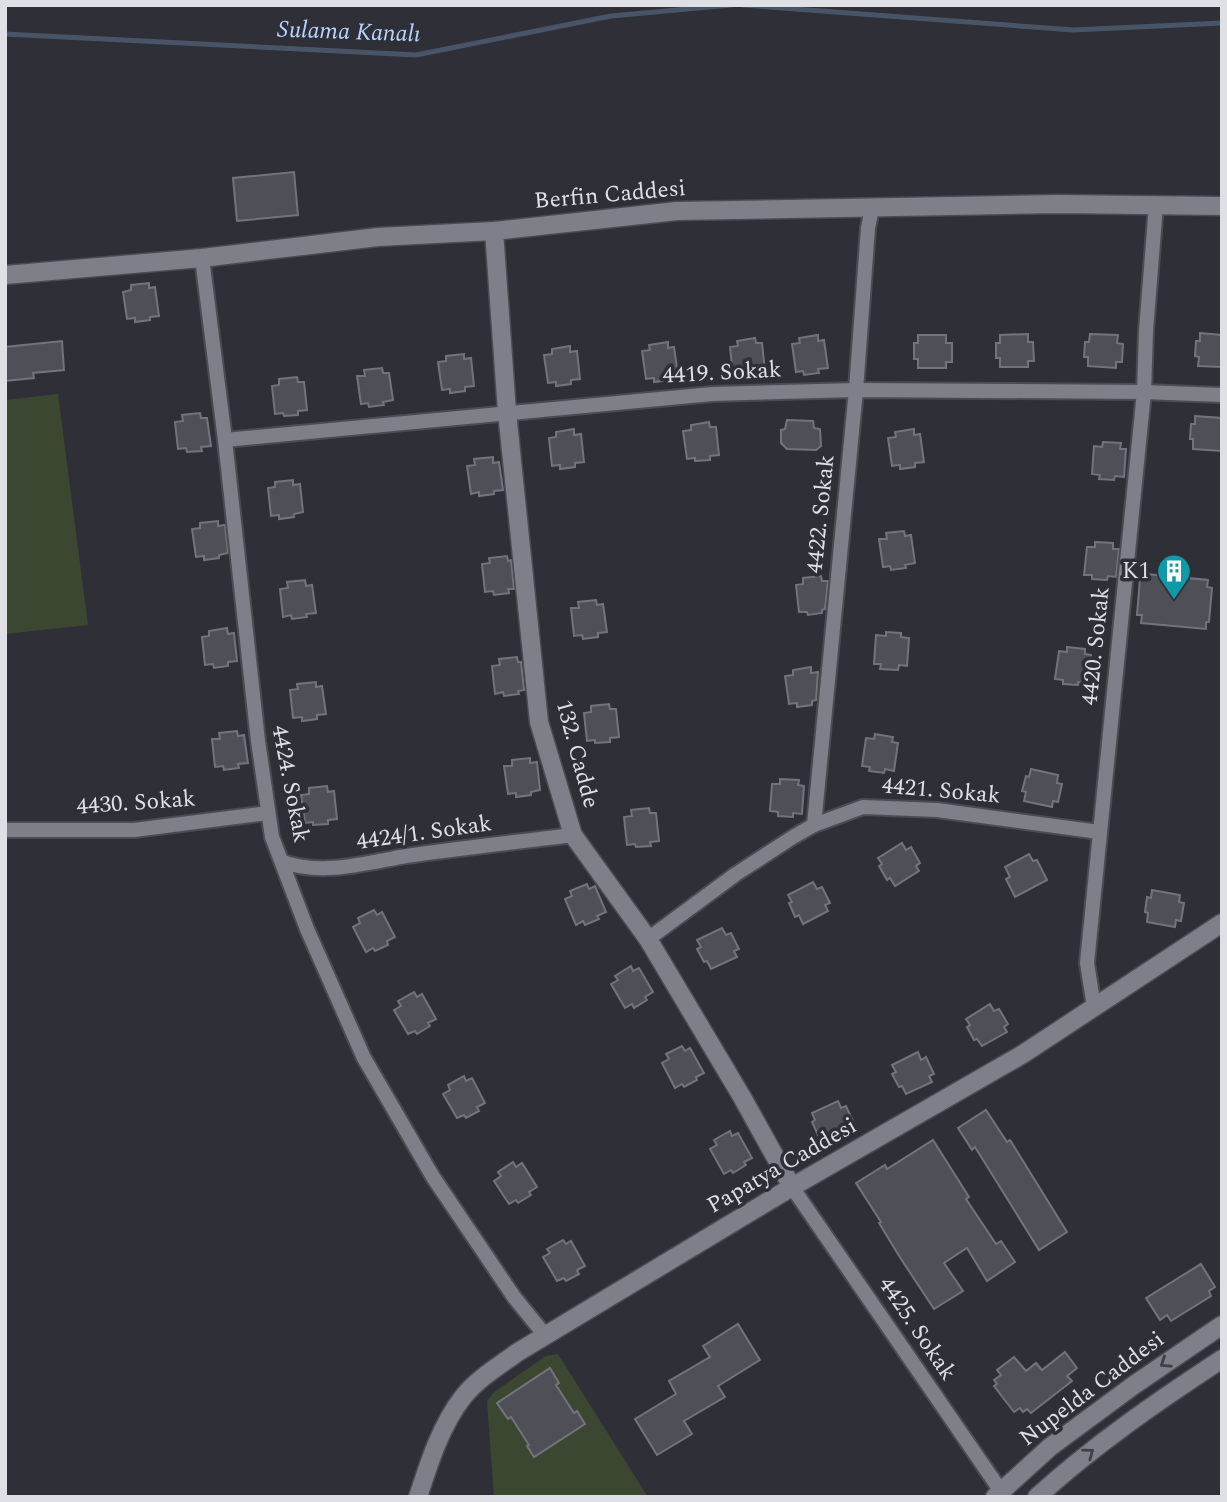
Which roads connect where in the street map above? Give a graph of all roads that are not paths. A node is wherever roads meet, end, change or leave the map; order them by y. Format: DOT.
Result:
graph roads {
  1 [pos="1156,205"];
  2 [pos="1222,206"];
  3 [pos="872,208"];
  4 [pos="494,231"];
  5 [pos="202,258"];
  6 [pos="5,275"];
  7 [pos="856,390"];
  8 [pos="1144,392"];
  9 [pos="1222,395"];
  10 [pos="507,412"];
  11 [pos="226,440"];
  12 [pos="268,813"];
  13 [pos="814,825"];
  14 [pos="5,830"];
  15 [pos="1099,832"];
  16 [pos="573,835"];
  17 [pos="283,862"];
  18 [pos="1222,923"];
  19 [pos="648,939"];
  20 [pos="1094,1007"];
  21 [pos="792,1187"];
  22 [pos="1222,1325"];
  23 [pos="544,1334"];
  24 [pos="1222,1359"];
  25 [pos="1000,1495"];
  26 [pos="418,1497"];
  27 [pos="1037,1497"];
  1 -- 2 [label="street, Berfin Caddesi"];
  1 -- 3 [label="street, Berfin Caddesi"];
  1 -- 8 [label="street, 4420. Sokak"];
  3 -- 4 [label="street, Berfin Caddesi"];
  3 -- 7 [label="street, 4422. Sokak"];
  4 -- 5 [label="street, Berfin Caddesi"];
  4 -- 10 [label="street, 132. Cadde"];
  5 -- 6 [label="street, Berfin Caddesi"];
  5 -- 11 [label="street, 4424. Sokak"];
  7 -- 8 [label="street, 4419. Sokak"];
  7 -- 10 [label="street, 4419. Sokak"];
  7 -- 13 [label="street, 4422. Sokak"];
  8 -- 9 [label="street, 4419. Sokak"];
  8 -- 15 [label="street, 4420. Sokak"];
  10 -- 11 [label="street, 4419. Sokak"];
  10 -- 16 [label="street, 132. Cadde"];
  11 -- 12 [label="street, 4424. Sokak"];
  12 -- 14 [label="street, 4430. Sokak"];
  12 -- 17 [label="street, 4424. Sokak"];
  13 -- 15 [label="street, 4421. Sokak"];
  13 -- 19 [label="street, 4421. Sokak"];
  15 -- 20 [label="street, 4420. Sokak"];
  16 -- 17 [label="street, 4424/1. Sokak"];
  16 -- 19 [label="street, 132. Cadde"];
  17 -- 23 [label="street, 4424. Sokak"];
  18 -- 20 [label="street, Papatya Caddesi"];
  19 -- 21 [label="street, 132. Cadde"];
  20 -- 21 [label="street, Papatya Caddesi"];
  21 -- 23 [label="street, Papatya Caddesi"];
  21 -- 25 [label="street, 4425. Sokak"];
  22 -- 25 [label="street, Nupelda Caddesi, one-way"];
  23 -- 26 [label="street, Papatya Caddesi"];
  27 -- 24 [label="street, one-way"];
}
